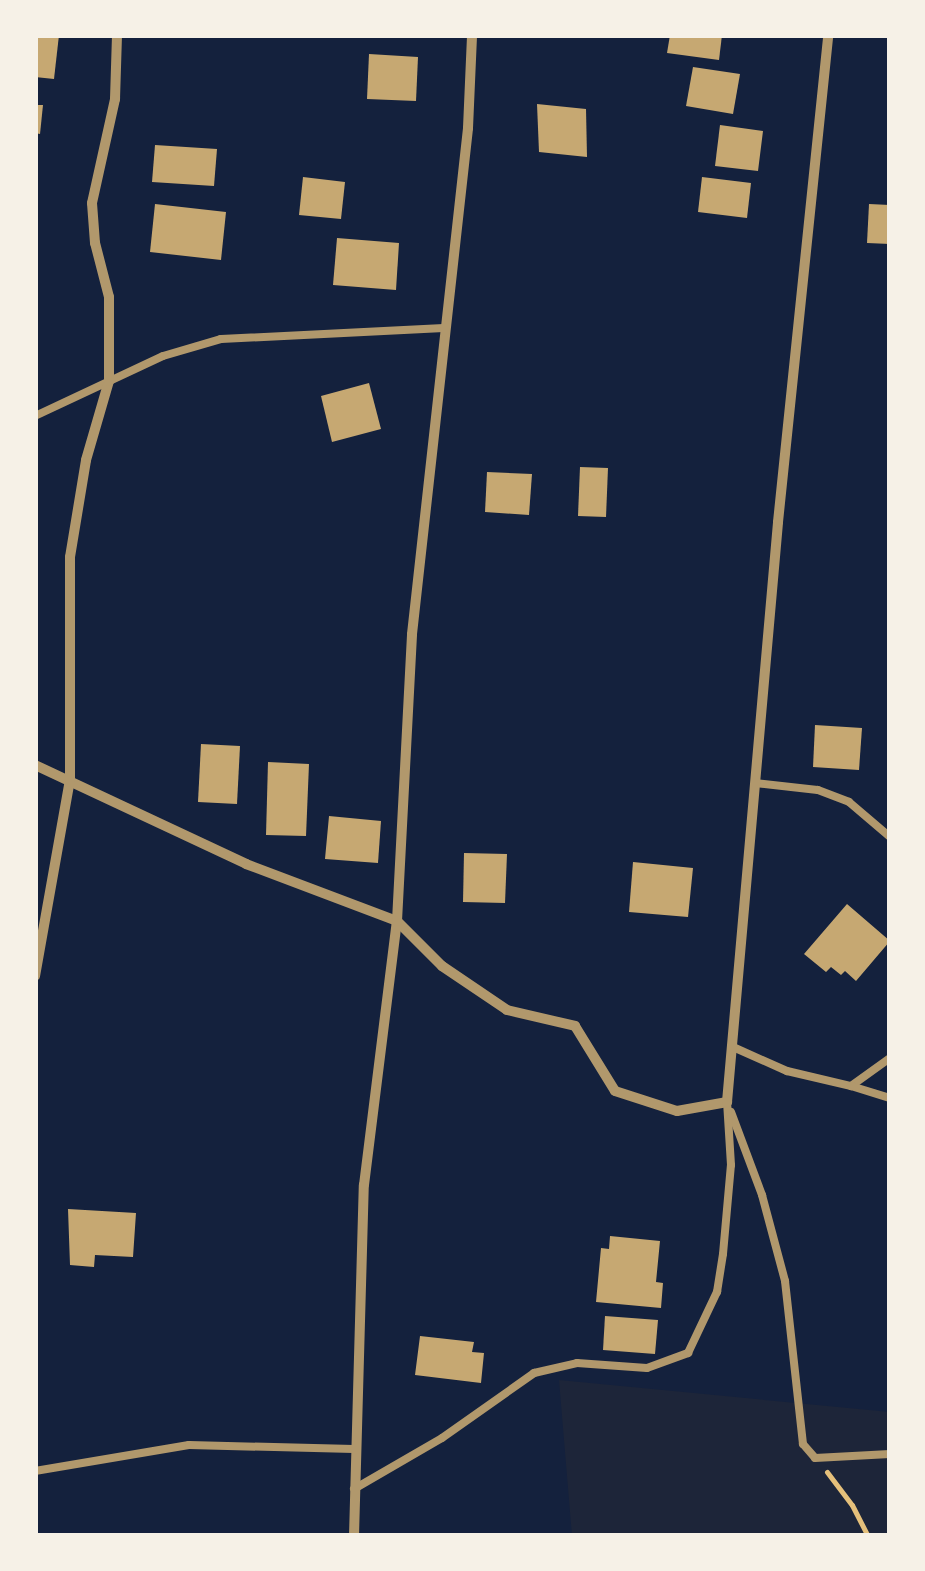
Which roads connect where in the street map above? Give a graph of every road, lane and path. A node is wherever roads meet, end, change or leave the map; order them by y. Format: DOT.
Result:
graph roads {
  1 [pos="117,35"];
  2 [pos="472,35"];
  3 [pos="828,35"];
  4 [pos="444,328"];
  5 [pos="108,381"];
  6 [pos="35,416"];
  7 [pos="35,765"];
  8 [pos="70,780"];
  9 [pos="755,784"];
  10 [pos="890,837"];
  11 [pos="397,922"];
  12 [pos="35,976"];
  13 [pos="732,1047"];
  14 [pos="890,1058"];
  15 [pos="851,1086"];
  16 [pos="890,1098"];
  17 [pos="727,1102"];
  18 [pos="354,1449"];
  19 [pos="890,1454"];
  20 [pos="816,1458"];
  21 [pos="35,1471"];
  22 [pos="352,1490"];
  23 [pos="354,1536"];
  24 [pos="868,1536"];
  1 -- 5 [label="street"];
  2 -- 4 [label="street"];
  3 -- 9 [label="street"];
  4 -- 5 [label="lane"];
  4 -- 11 [label="street"];
  5 -- 6 [label="lane"];
  5 -- 8 [label="street"];
  7 -- 8 [label="street"];
  8 -- 11 [label="street"];
  8 -- 12 [label="street"];
  9 -- 10 [label="lane"];
  9 -- 13 [label="street"];
  11 -- 17 [label="street"];
  11 -- 18 [label="street"];
  13 -- 15 [label="lane"];
  13 -- 17 [label="street"];
  14 -- 15 [label="lane"];
  15 -- 16 [label="lane"];
  17 -- 20 [label="lane"];
  17 -- 22 [label="lane"];
  18 -- 21 [label="lane"];
  18 -- 22 [label="street"];
  19 -- 20 [label="lane"];
  20 -- 24 [label="path"];
  22 -- 23 [label="street"];
}
